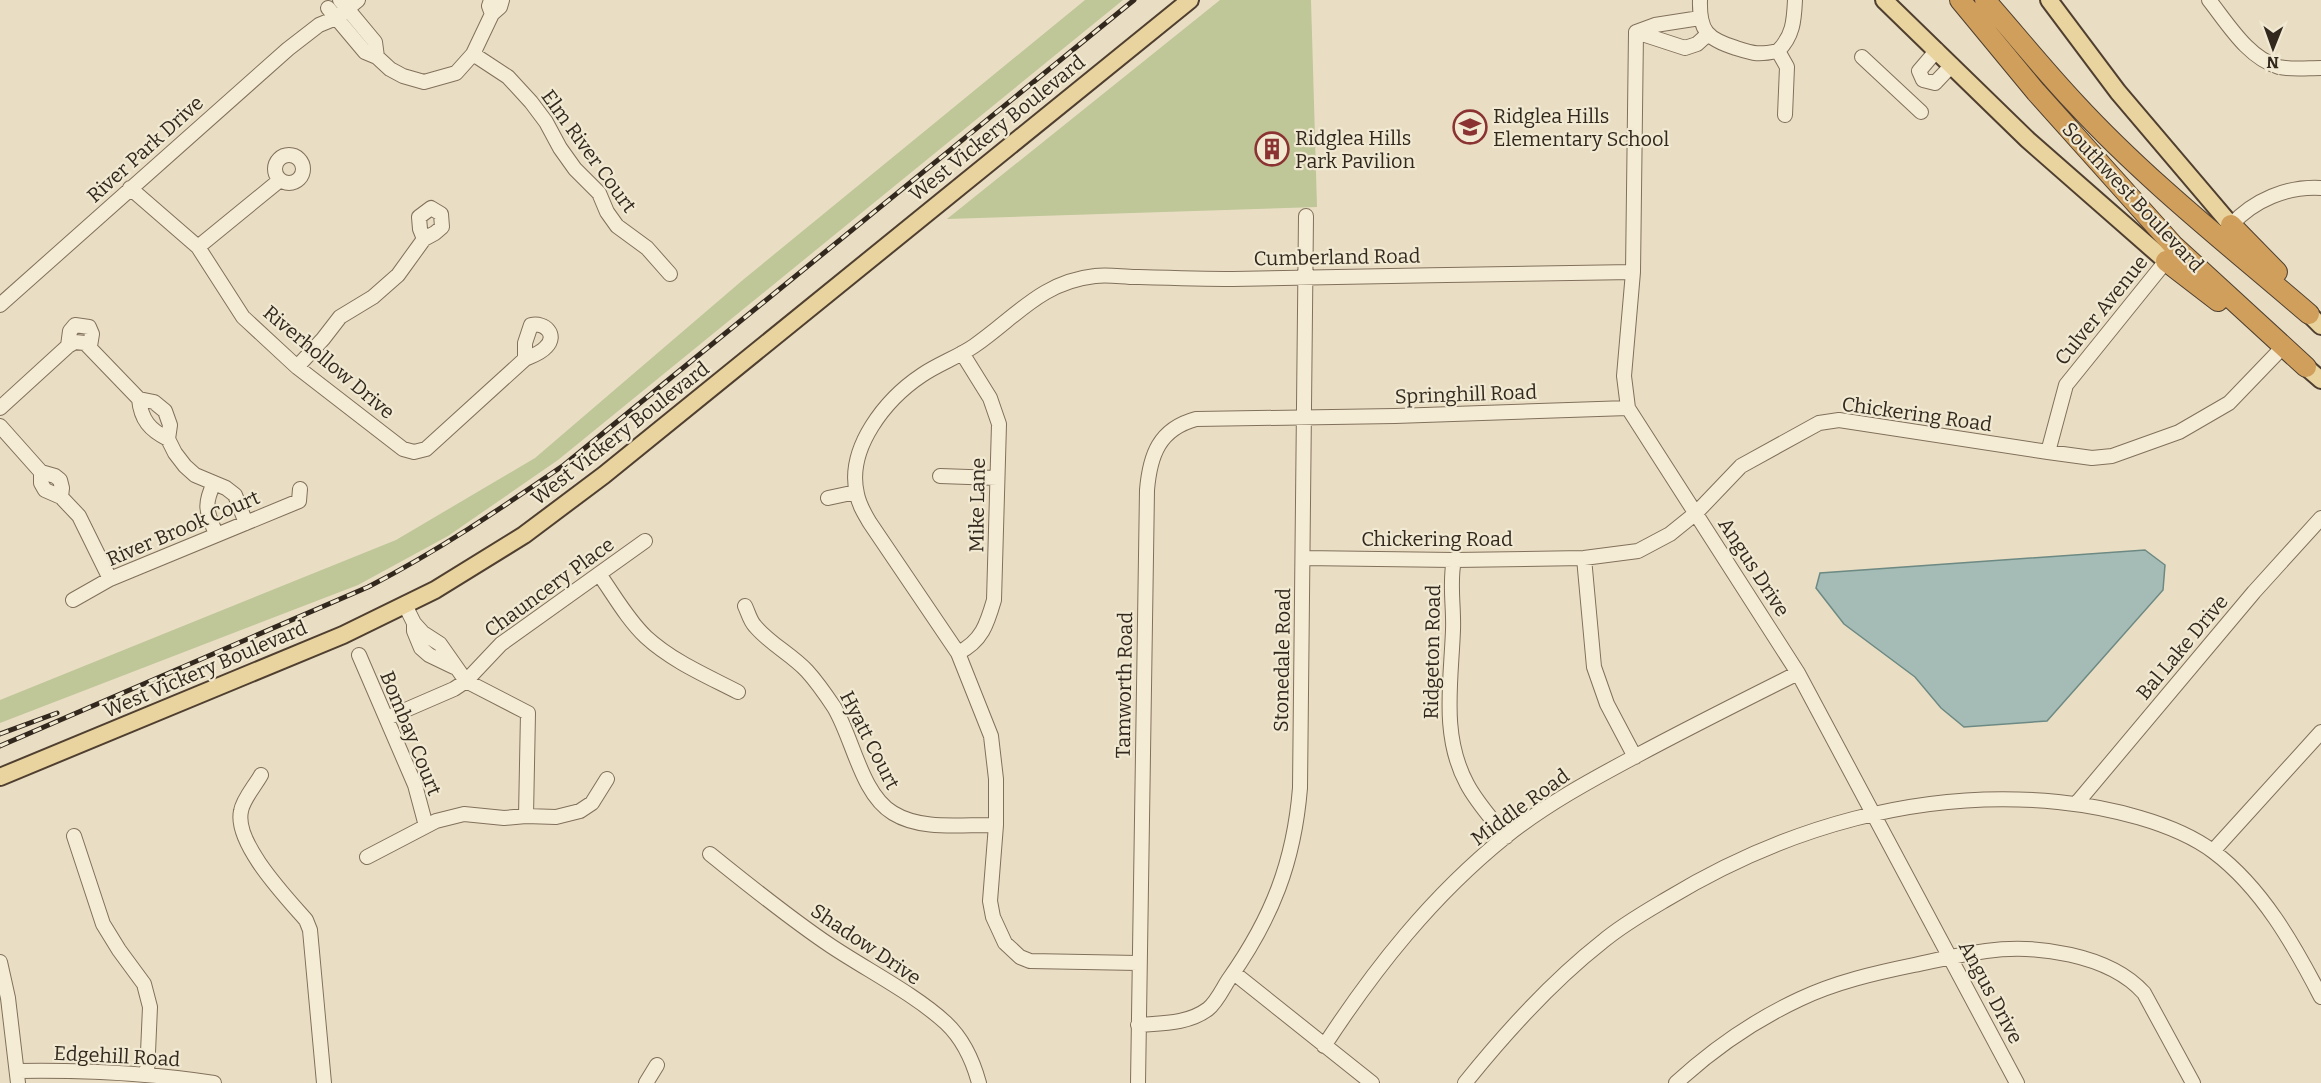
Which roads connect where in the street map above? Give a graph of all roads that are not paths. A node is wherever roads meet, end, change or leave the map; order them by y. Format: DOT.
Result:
graph roads {
  1 [pos="491,0"];
  2 [pos="502,0"];
  3 [pos="1190,0"];
  4 [pos="1700,0"];
  5 [pos="1795,0"];
  6 [pos="1884,0"];
  7 [pos="1960,0"];
  8 [pos="1985,0"];
  9 [pos="2049,0"];
  10 [pos="2210,0"];
  11 [pos="341,6"];
  12 [pos="492,14"];
  13 [pos="1700,18"];
  14 [pos="1636,32"];
  15 [pos="1707,35"];
  16 [pos="1936,50"];
  17 [pos="1778,51"];
  18 [pos="473,54"];
  19 [pos="1862,57"];
  20 [pos="1952,65"];
  21 [pos="2321,68"];
  22 [pos="1923,80"];
  23 [pos="1904,96"];
  24 [pos="1921,112"];
  25 [pos="1785,115"];
  26 [pos="280,180"];
  27 [pos="130,188"];
  28 [pos="2321,188"];
  29 [pos="1306,216"];
  30 [pos="2231,225"];
  31 [pos="424,238"];
  32 [pos="198,247"];
  33 [pos="2166,261"];
  34 [pos="1633,272"];
  35 [pos="670,274"];
  36 [pos="1306,277"];
  37 [pos="0,305"];
  38 [pos="2315,320"];
  39 [pos="2281,349"];
  40 [pos="962,352"];
  41 [pos="525,359"];
  42 [pos="297,367"];
  43 [pos="2313,374"];
  44 [pos="140,399"];
  45 [pos="0,408"];
  46 [pos="1628,408"];
  47 [pos="1304,417"];
  48 [pos="0,426"];
  49 [pos="168,439"];
  50 [pos="2048,452"];
  51 [pos="940,476"];
  52 [pos="997,478"];
  53 [pos="214,483"];
  54 [pos="300,489"];
  55 [pos="856,492"];
  56 [pos="828,498"];
  57 [pos="1696,513"];
  58 [pos="2321,518"];
  59 [pos="246,522"];
  60 [pos="216,534"];
  61 [pos="645,541"];
  62 [pos="1303,558"];
  63 [pos="1584,558"];
  64 [pos="1454,560"];
  65 [pos="599,574"];
  66 [pos="110,579"];
  67 [pos="72,600"];
  68 [pos="405,605"];
  69 [pos="745,606"];
  70 [pos="958,653"];
  71 [pos="359,656"];
  72 [pos="1798,673"];
  73 [pos="466,681"];
  74 [pos="738,693"];
  75 [pos="387,718"];
  76 [pos="2319,738"];
  77 [pos="1635,757"];
  78 [pos="261,775"];
  79 [pos="0,777"];
  80 [pos="607,779"];
  81 [pos="2076,804"];
  82 [pos="1874,814"];
  83 [pos="526,816"];
  84 [pos="996,825"];
  85 [pos="426,826"];
  86 [pos="74,836"];
  87 [pos="1506,837"];
  88 [pos="2213,851"];
  89 [pos="710,854"];
  90 [pos="368,857"];
  91 [pos="1951,957"];
  92 [pos="0,962"];
  93 [pos="1138,963"];
  94 [pos="1234,973"];
  95 [pos="2321,997"];
  96 [pos="1138,1025"];
  97 [pos="1324,1046"];
  98 [pos="657,1065"];
  99 [pos="66,1071"];
  100 [pos="147,1075"];
  101 [pos="18,1077"];
  102 [pos="44,1083"];
  103 [pos="214,1083"];
  104 [pos="324,1083"];
  105 [pos="646,1083"];
  106 [pos="979,1083"];
  107 [pos="1138,1083"];
  108 [pos="1372,1083"];
  109 [pos="1465,1083"];
  110 [pos="1676,1083"];
  111 [pos="2017,1083"];
  112 [pos="2193,1083"];
  1 -- 12 [label="street"];
  2 -- 12 [label="street"];
  3 -- 68 [label="main road, West Vickery Boulevard"];
  4 -- 13 [label="street"];
  5 -- 17 [label="street"];
  6 -- 16 [label="main road, Southwest Boulevard"];
  7 -- 43 [label="highway, Southwest Boulevard"];
  8 -- 38 [label="highway, Southwest Boulevard"];
  9 -- 30 [label="main road"];
  10 -- 21 [label="street"];
  11 -- 18 [label="street"];
  11 -- 27 [label="street, River Park Drive"];
  12 -- 18 [label="street"];
  13 -- 14 [label="street"];
  13 -- 15 [label="street"];
  14 -- 15 [label="street"];
  14 -- 34 [label="street, Angus Drive"];
  15 -- 17 [label="street"];
  16 -- 20 [label="main road, Southwest Boulevard"];
  16 -- 22 [label="street"];
  17 -- 25 [label="street"];
  18 -- 35 [label="street, Elm River Court"];
  19 -- 23 [label="street"];
  20 -- 22 [label="street"];
  20 -- 33 [label="main road, Southwest Boulevard"];
  22 -- 23 [label="street"];
  23 -- 24 [label="street"];
  26 -- 32 [label="street"];
  27 -- 32 [label="street, Riverhollow Drive"];
  27 -- 37 [label="street, River Park Drive"];
  28 -- 30 [label="street"];
  29 -- 36 [label="street, Stonedale Road"];
  30 -- 38 [label="highway"];
  31 -- 42 [label="street"];
  32 -- 42 [label="street, Riverhollow Drive"];
  33 -- 39 [label="highway"];
  33 -- 50 [label="street, Culver Avenue"];
  34 -- 36 [label="street, Cumberland Road"];
  34 -- 46 [label="street, Angus Drive"];
  36 -- 40 [label="street, Cumberland Road"];
  36 -- 47 [label="street, Stonedale Road"];
  39 -- 43 [label="highway"];
  39 -- 50 [label="street, Chickering Road"];
  40 -- 52 [label="street, Mike Lane"];
  40 -- 55 [label="street, Cumberland Road"];
  41 -- 42 [label="street, Riverhollow Drive"];
  44 -- 45 [label="street"];
  44 -- 49 [label="street"];
  44 -- 49 [label="street"];
  46 -- 47 [label="street, Springhill Road"];
  46 -- 57 [label="street, Angus Drive"];
  47 -- 62 [label="street, Stonedale Road"];
  47 -- 93 [label="street, Tamworth Road"];
  48 -- 66 [label="street"];
  49 -- 53 [label="street"];
  50 -- 57 [label="street, Chickering Road"];
  51 -- 52 [label="street"];
  52 -- 70 [label="street, Mike Lane"];
  53 -- 59 [label="street"];
  53 -- 60 [label="street"];
  54 -- 59 [label="street, River Brook Court"];
  55 -- 56 [label="street"];
  55 -- 70 [label="street"];
  57 -- 63 [label="street, Chickering Road"];
  57 -- 72 [label="street, Angus Drive"];
  58 -- 81 [label="street, Bal Lake Drive"];
  59 -- 60 [label="street, River Brook Court"];
  60 -- 66 [label="street, River Brook Court"];
  61 -- 65 [label="street, Chauncery Place"];
  62 -- 64 [label="street, Chickering Road"];
  62 -- 94 [label="street, Stonedale Road"];
  63 -- 64 [label="street, Chickering Road"];
  63 -- 77 [label="street"];
  64 -- 87 [label="street, Ridgeton Road"];
  65 -- 73 [label="street, Chauncery Place"];
  65 -- 74 [label="street"];
  66 -- 67 [label="street, River Brook Court"];
  68 -- 73 [label="street"];
  68 -- 79 [label="main road, West Vickery Boulevard"];
  69 -- 84 [label="street, Hyatt Court"];
  70 -- 84 [label="street"];
  71 -- 75 [label="street, Bombay Court"];
  72 -- 77 [label="street, Middle Road"];
  72 -- 82 [label="street, Angus Drive"];
  73 -- 75 [label="street, Chauncery Place"];
  73 -- 83 [label="street"];
  75 -- 85 [label="street, Bombay Court"];
  76 -- 88 [label="street"];
  77 -- 87 [label="street, Middle Road"];
  78 -- 104 [label="street"];
  80 -- 83 [label="street"];
  81 -- 82 [label="street"];
  81 -- 88 [label="street"];
  82 -- 91 [label="street, Angus Drive"];
  82 -- 109 [label="street"];
  83 -- 85 [label="street"];
  84 -- 93 [label="street"];
  85 -- 90 [label="street"];
  86 -- 100 [label="street"];
  87 -- 97 [label="street, Middle Road"];
  88 -- 95 [label="street"];
  89 -- 106 [label="street, Shadow Drive"];
  91 -- 110 [label="street"];
  91 -- 111 [label="street, Angus Drive"];
  91 -- 112 [label="street"];
  92 -- 101 [label="street"];
  93 -- 96 [label="street, Tamworth Road"];
  94 -- 96 [label="street, Stonedale Road"];
  94 -- 97 [label="street"];
  96 -- 107 [label="street, Tamworth Road"];
  97 -- 108 [label="street"];
  98 -- 105 [label="street"];
  99 -- 100 [label="street, Edgehill Road"];
  99 -- 101 [label="street, Edgehill Road"];
  99 -- 102 [label="street"];
  100 -- 103 [label="street, Edgehill Road"];
}
